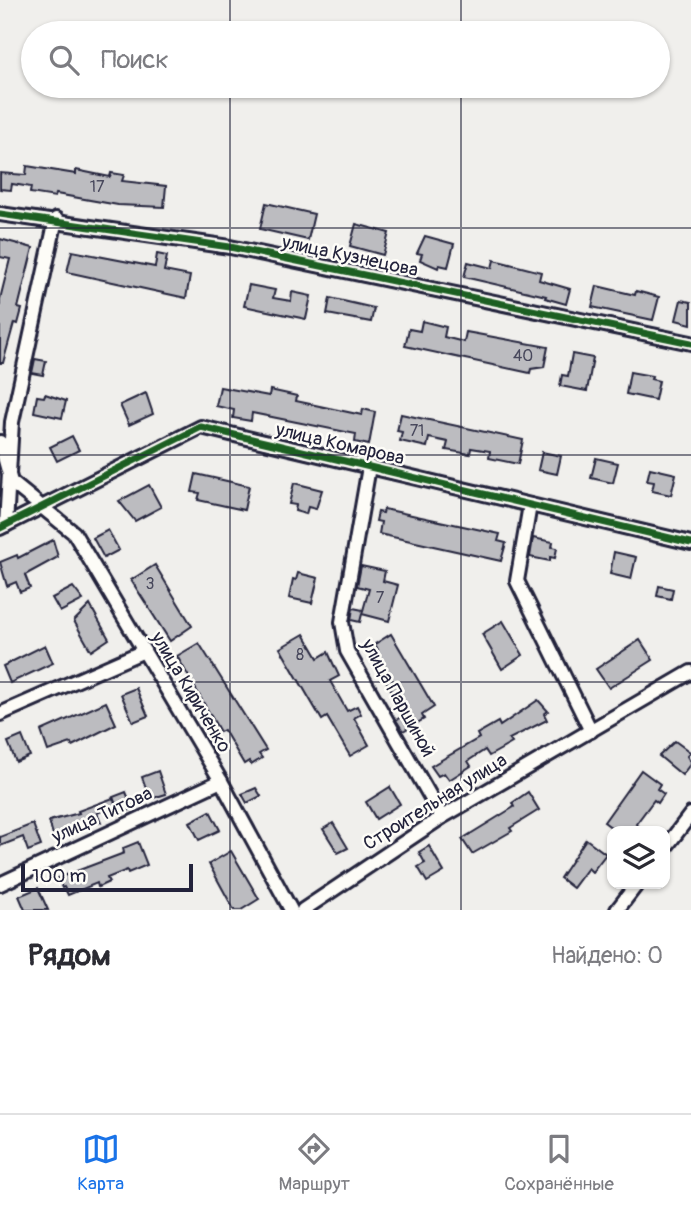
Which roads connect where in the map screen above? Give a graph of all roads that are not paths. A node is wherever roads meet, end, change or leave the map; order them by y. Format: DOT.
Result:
graph roads {
  1 [pos="0,214"];
  2 [pos="56,219"];
  3 [pos="691,343"];
  4 [pos="0,442"];
  5 [pos="369,467"];
  6 [pos="10,482"];
  7 [pos="530,505"];
  8 [pos="41,507"];
  9 [pos="3,526"];
  10 [pos="691,543"];
  11 [pos="144,651"];
  12 [pos="691,672"];
  13 [pos="0,714"];
  14 [pos="590,731"];
  15 [pos="221,781"];
  16 [pos="691,814"];
  17 [pos="442,817"];
  18 [pos="670,841"];
  19 [pos="0,884"];
  20 [pos="634,889"];
  21 [pos="291,910"];
  22 [pos="303,910"];
  23 [pos="617,910"];
  1 -- 2 [label="street, улица Кузнецова"];
  2 -- 3 [label="street, улица Кузнецова"];
  2 -- 6 [label="street"];
  4 -- 6 [label="street"];
  5 -- 7 [label="street, улица Комарова"];
  5 -- 8 [label="street, улица Комарова"];
  5 -- 17 [label="street, улица Паршиной"];
  6 -- 8 [label="street, улица Кириченко"];
  6 -- 9 [label="street"];
  7 -- 10 [label="street, улица Комарова"];
  7 -- 14 [label="street"];
  8 -- 9 [label="street, улица Комарова"];
  8 -- 11 [label="street, улица Кириченко"];
  11 -- 13 [label="street"];
  11 -- 15 [label="street, улица Кириченко"];
  12 -- 14 [label="street, Строительная улица"];
  14 -- 17 [label="street, Строительная улица"];
  15 -- 19 [label="street, улица Титова"];
  15 -- 21 [label="street, улица Кириченко"];
  16 -- 18 [label="street"];
  17 -- 22 [label="street, Строительная улица"];
  20 -- 23 [label="street"];
}
